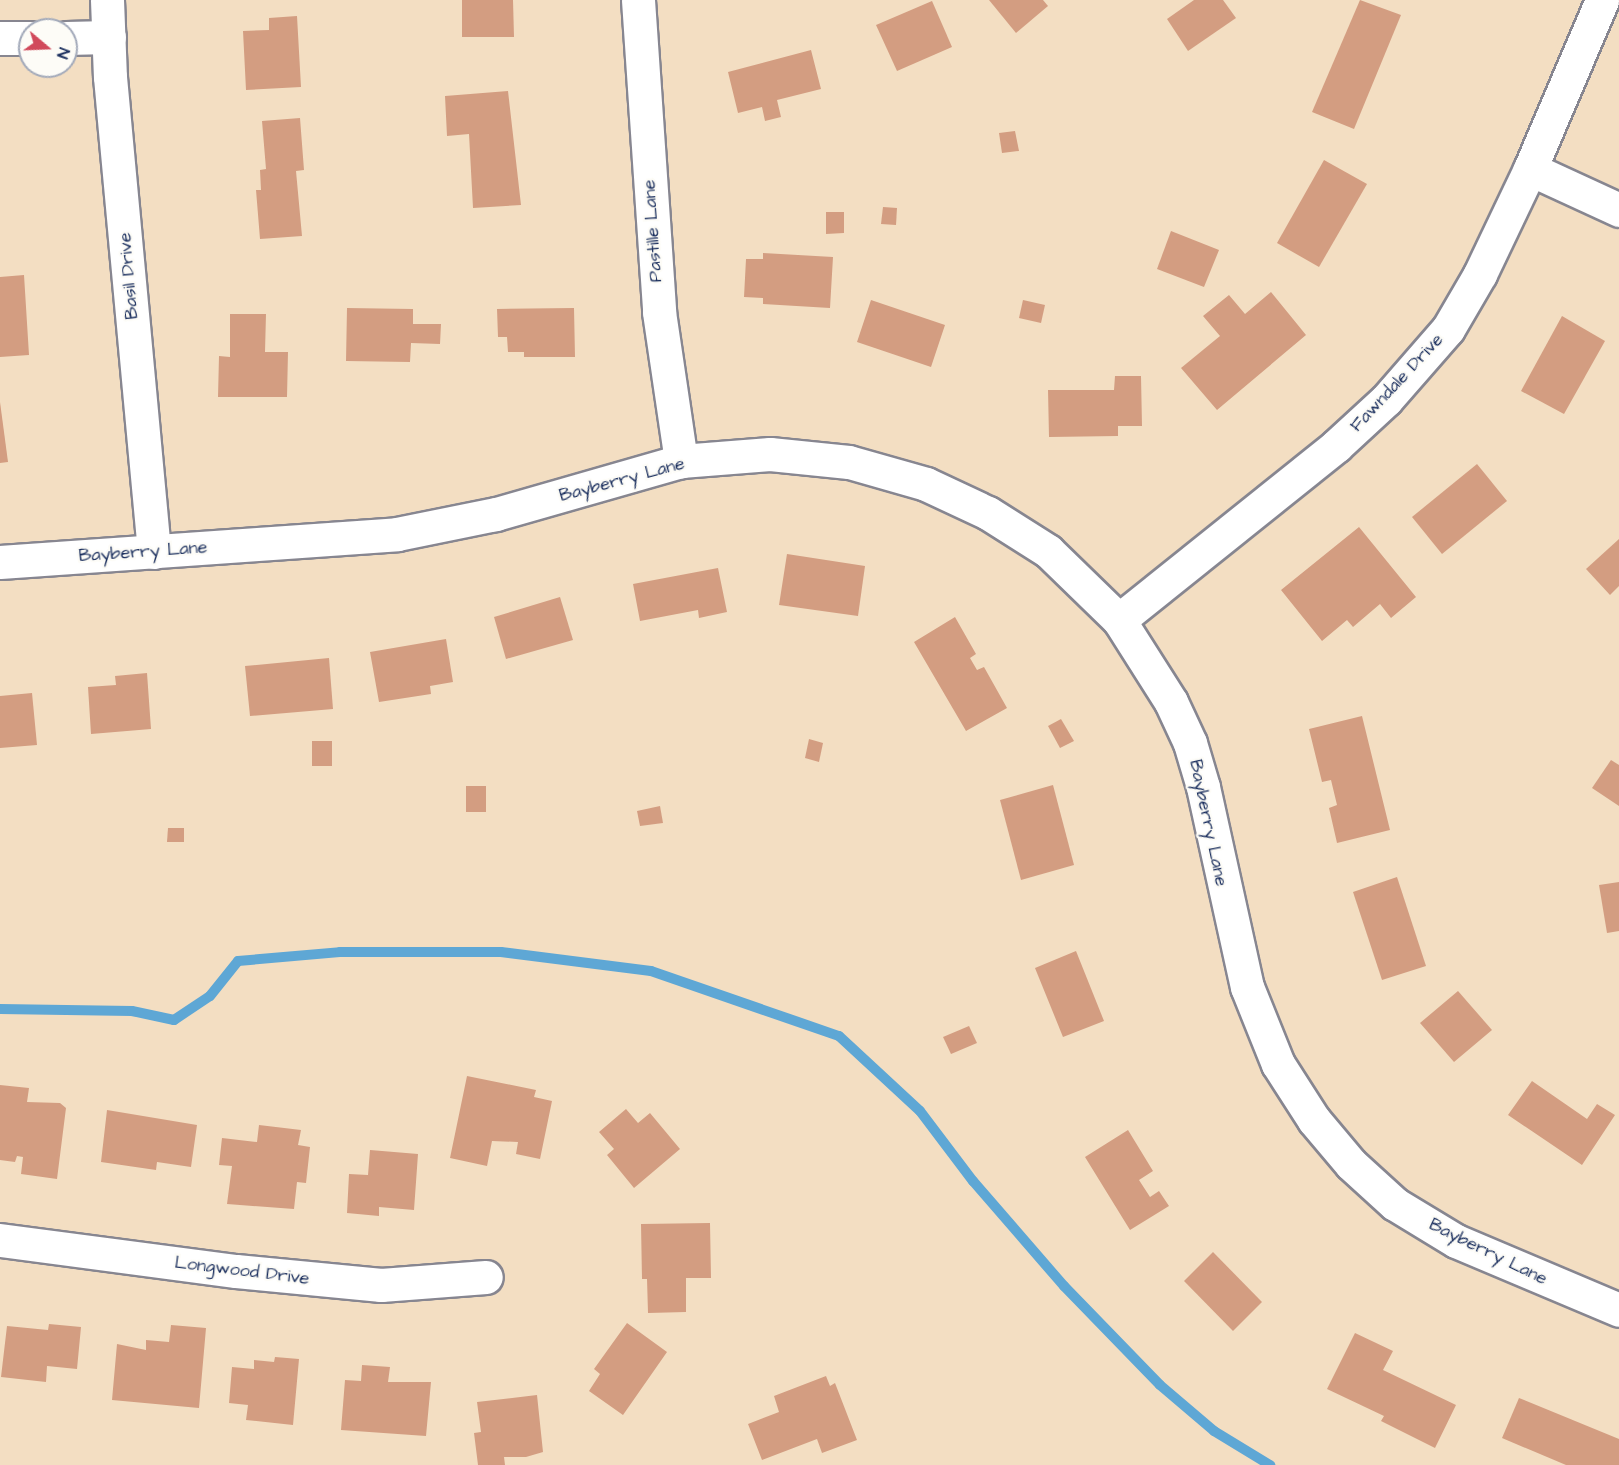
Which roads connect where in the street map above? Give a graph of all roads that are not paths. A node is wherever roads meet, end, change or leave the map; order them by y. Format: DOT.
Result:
graph roads {
  1 [pos="107,0"];
  2 [pos="638,0"];
  3 [pos="1602,0"];
  4 [pos="109,37"];
  5 [pos="0,38"];
  6 [pos="18,38"];
  7 [pos="78,38"];
  8 [pos="1530,169"];
  9 [pos="1619,210"];
  10 [pos="681,461"];
  11 [pos="154,552"];
  12 [pos="0,562"];
  13 [pos="1119,620"];
  14 [pos="0,1240"];
  15 [pos="486,1277"];
  16 [pos="1619,1310"];
  1 -- 4 [label="street, Basil Drive"];
  2 -- 10 [label="street, Pastille Lane"];
  3 -- 8 [label="street, Fawndale Drive"];
  4 -- 7 [label="street"];
  4 -- 11 [label="street, Basil Drive"];
  5 -- 6 [label="street"];
  8 -- 9 [label="street"];
  8 -- 13 [label="street, Fawndale Drive"];
  10 -- 11 [label="street, Bayberry Lane"];
  10 -- 13 [label="street, Bayberry Lane"];
  11 -- 12 [label="street, Bayberry Lane"];
  13 -- 16 [label="street, Bayberry Lane"];
  14 -- 15 [label="street, Longwood Drive"];
}
